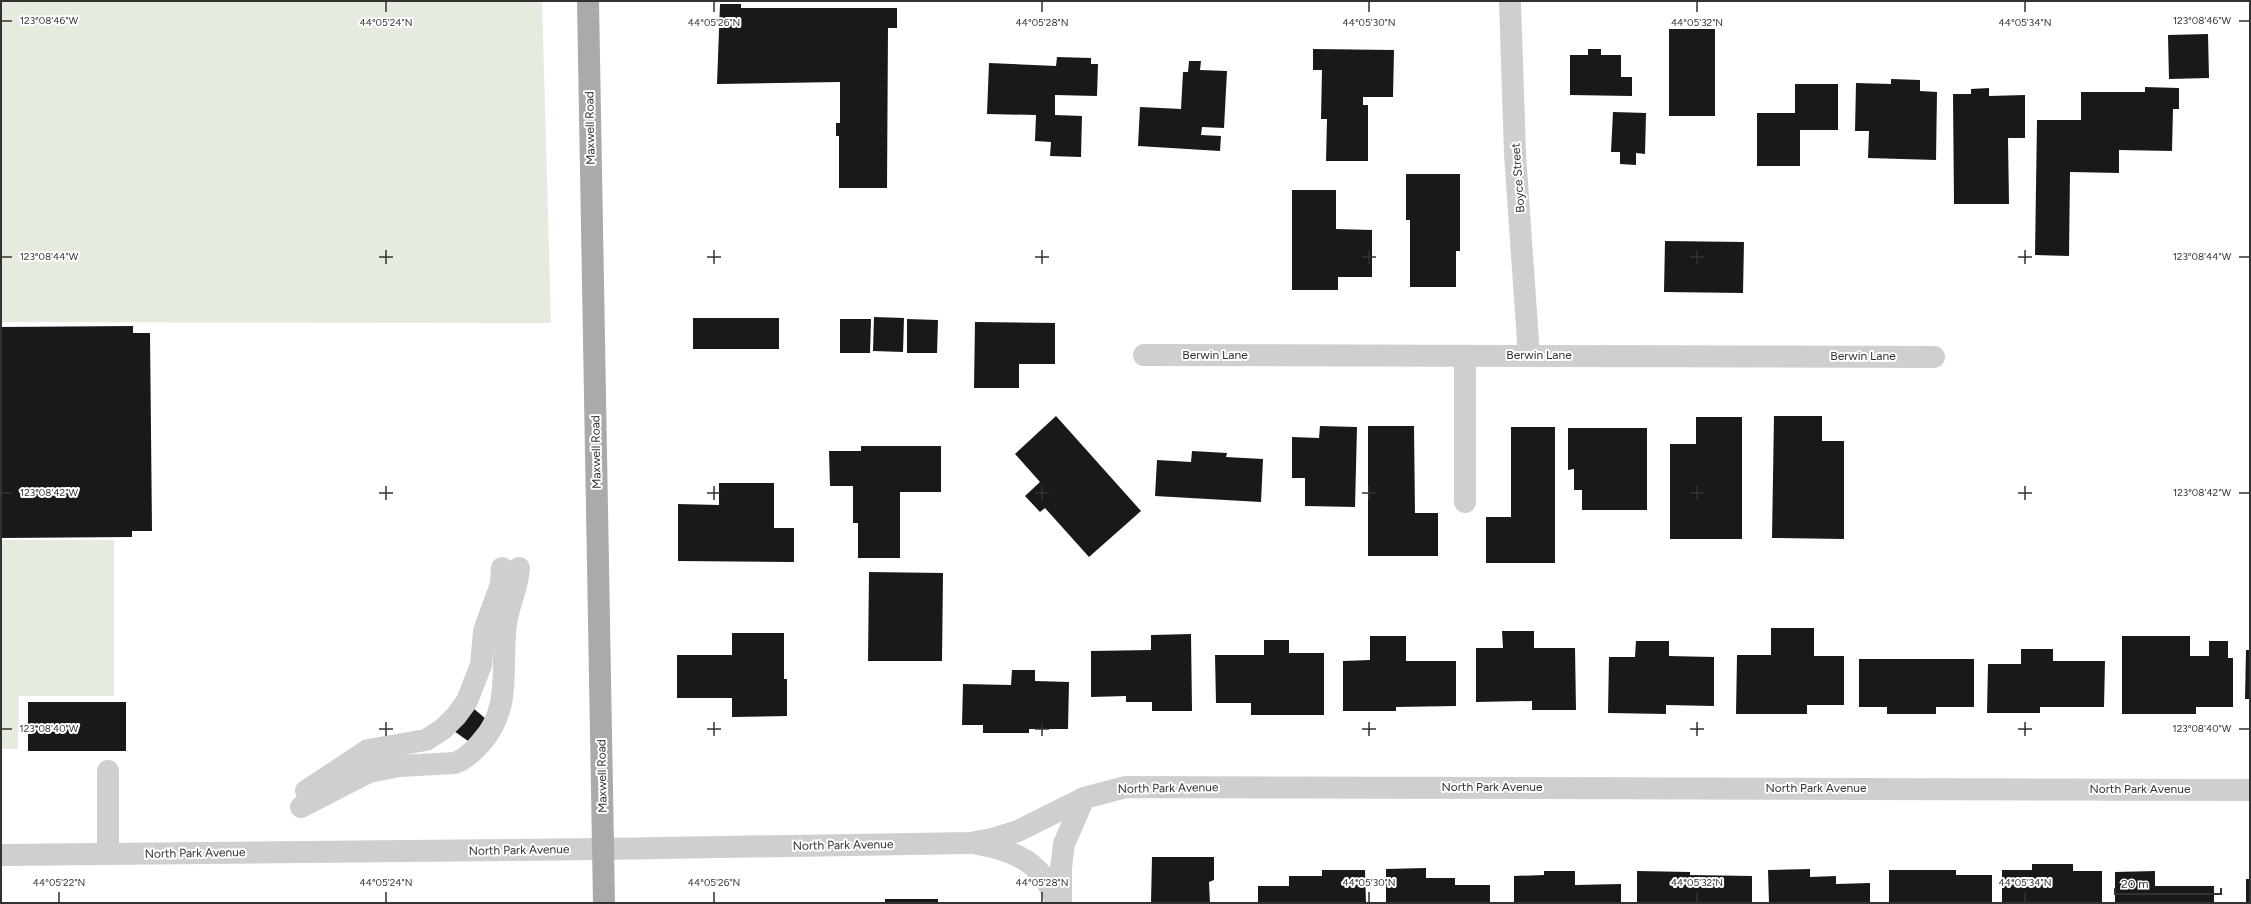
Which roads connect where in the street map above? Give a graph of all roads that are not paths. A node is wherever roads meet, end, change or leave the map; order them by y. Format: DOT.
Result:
graph roads {
  1 [pos="588,1"];
  2 [pos="1510,1"];
  3 [pos="1144,355"];
  4 [pos="1465,356"];
  5 [pos="1529,356"];
  6 [pos="1934,357"];
  7 [pos="1464,502"];
  8 [pos="108,771"];
  9 [pos="2250,790"];
  10 [pos="1084,798"];
  11 [pos="302,801"];
  12 [pos="970,843"];
  13 [pos="604,849"];
  14 [pos="108,854"];
  15 [pos="1,855"];
  16 [pos="604,903"];
  17 [pos="1056,903"];
  18 [pos="1061,903"];
  1 -- 13 [label="main road, Maxwell Road"];
  2 -- 5 [label="street, Boyce Street"];
  3 -- 4 [label="street, Berwin Lane"];
  4 -- 5 [label="street, Berwin Lane"];
  4 -- 7 [label="street"];
  5 -- 6 [label="street, Berwin Lane"];
  8 -- 14 [label="street"];
  9 -- 10 [label="street, North Park Avenue"];
  10 -- 12 [label="street, North Park Avenue"];
  10 -- 18 [label="street"];
  11 -- 11 [label="street"];
  12 -- 13 [label="street, North Park Avenue"];
  12 -- 17 [label="street"];
  13 -- 14 [label="street, North Park Avenue"];
  13 -- 16 [label="main road, Maxwell Road"];
  14 -- 15 [label="street, North Park Avenue"];
}
